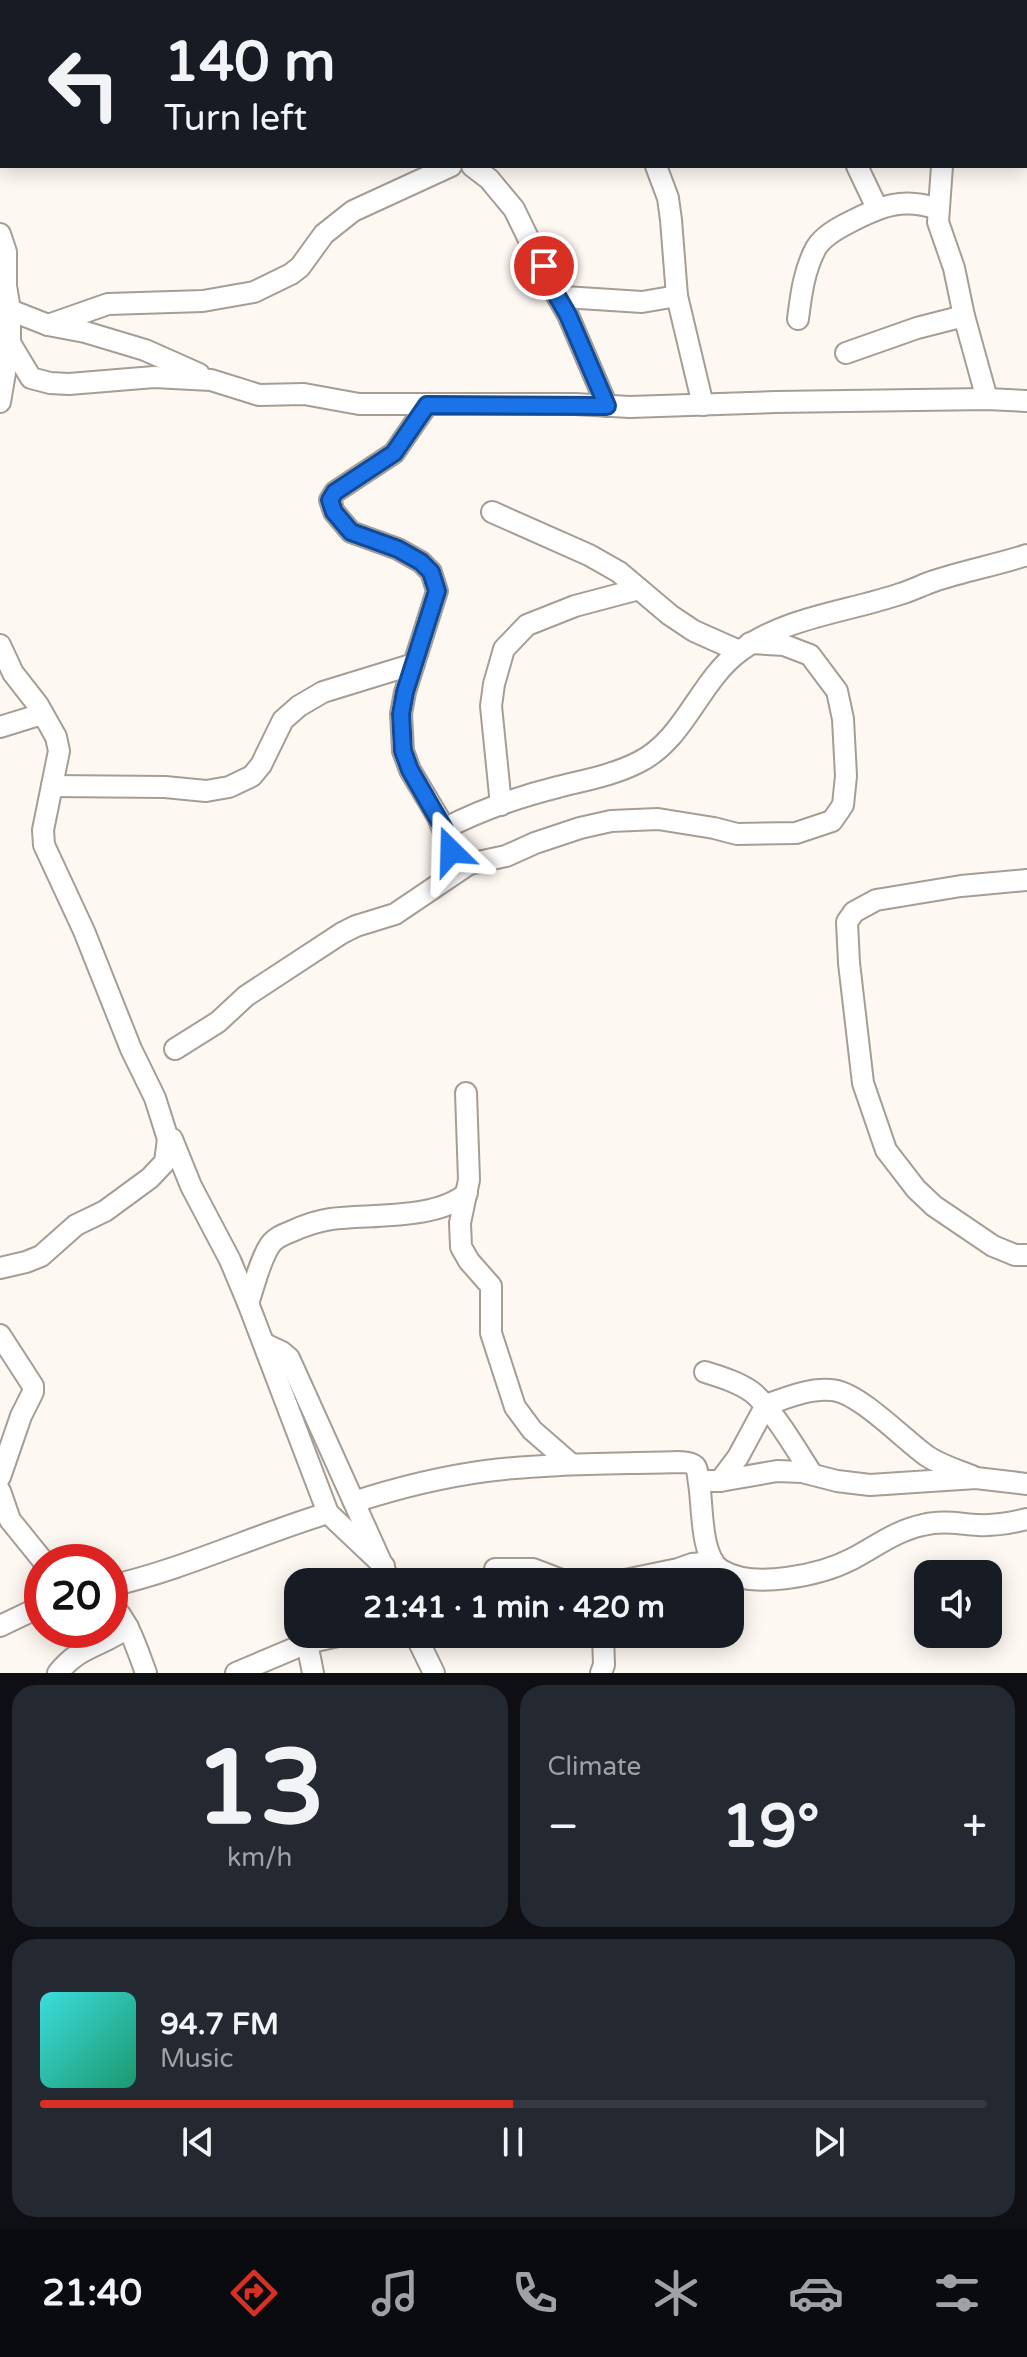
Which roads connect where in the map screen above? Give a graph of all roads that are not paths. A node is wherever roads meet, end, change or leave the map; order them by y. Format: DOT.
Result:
graph roads {
  1 [pos="447,168"];
  2 [pos="475,168"];
  3 [pos="657,168"];
  4 [pos="858,168"];
  5 [pos="942,168"];
  6 [pos="877,208"];
  7 [pos="938,209"];
  8 [pos="0,234"];
  9 [pos="677,296"];
  10 [pos="564,297"];
  11 [pos="10,310"];
  12 [pos="964,316"];
  13 [pos="798,319"];
  14 [pos="48,325"];
  15 [pos="10,343"];
  16 [pos="846,353"];
  17 [pos="31,378"];
  18 [pos="211,380"];
  19 [pos="987,399"];
  20 [pos="1,400"];
  21 [pos="1027,401"];
  22 [pos="427,405"];
  23 [pos="703,405"];
  24 [pos="607,406"];
  25 [pos="492,512"];
  26 [pos="1027,555"];
  27 [pos="639,589"];
  28 [pos="0,645"];
  29 [pos="744,647"];
  30 [pos="414,664"];
  31 [pos="42,714"];
  32 [pos="0,727"];
  33 [pos="52,786"];
  34 [pos="501,805"];
  35 [pos="444,829"];
  36 [pos="469,864"];
  37 [pos="1027,880"];
  38 [pos="175,1049"];
  39 [pos="466,1093"];
  40 [pos="168,1139"];
  41 [pos="467,1193"];
  42 [pos="1027,1255"];
  43 [pos="0,1268"];
  44 [pos="248,1303"];
  45 [pos="0,1335"];
  46 [pos="265,1344"];
  47 [pos="705,1372"];
  48 [pos="766,1405"];
  49 [pos="571,1464"];
  50 [pos="812,1474"];
  51 [pos="0,1477"];
  52 [pos="976,1478"];
  53 [pos="699,1481"];
  54 [pos="720,1481"];
  55 [pos="1027,1484"];
  56 [pos="0,1491"];
  57 [pos="354,1502"];
  58 [pos="328,1513"];
  59 [pos="1027,1519"];
  60 [pos="29,1544"];
  61 [pos="713,1562"];
  62 [pos="381,1568"];
  63 [pos="384,1568"];
  64 [pos="685,1568"];
  65 [pos="128,1582"];
  66 [pos="24,1615"];
  67 [pos="0,1626"];
  68 [pos="128,1627"];
  69 [pos="87,1648"];
  70 [pos="295,1648"];
  71 [pos="308,1648"];
  72 [pos="422,1648"];
  73 [pos="604,1648"];
  74 [pos="58,1673"];
  75 [pos="146,1673"];
  76 [pos="236,1673"];
  77 [pos="313,1673"];
  78 [pos="434,1673"];
  79 [pos="601,1673"];
  1 -- 14 [label="street"];
  2 -- 24 [label="street"];
  3 -- 9 [label="street"];
  4 -- 6 [label="street"];
  5 -- 7 [label="street"];
  6 -- 7 [label="street"];
  6 -- 13 [label="street"];
  7 -- 12 [label="street"];
  8 -- 11 [label="street"];
  9 -- 10 [label="street"];
  9 -- 23 [label="street"];
  11 -- 14 [label="street"];
  11 -- 15 [label="street"];
  12 -- 16 [label="street"];
  12 -- 19 [label="street"];
  14 -- 18 [label="street"];
  15 -- 17 [label="street"];
  15 -- 20 [label="street"];
  17 -- 18 [label="street"];
  17 -- 20 [label="street"];
  18 -- 22 [label="street"];
  19 -- 21 [label="street"];
  19 -- 23 [label="street"];
  22 -- 24 [label="street"];
  22 -- 30 [label="street"];
  23 -- 24 [label="street"];
  25 -- 27 [label="street"];
  26 -- 29 [label="street"];
  27 -- 29 [label="street"];
  27 -- 34 [label="street"];
  28 -- 31 [label="street"];
  29 -- 34 [label="street"];
  29 -- 36 [label="street"];
  30 -- 33 [label="street"];
  30 -- 35 [label="street"];
  31 -- 32 [label="street"];
  31 -- 33 [label="street"];
  33 -- 40 [label="street"];
  34 -- 35 [label="street"];
  35 -- 36 [label="street"];
  36 -- 38 [label="street"];
  37 -- 42 [label="street"];
  39 -- 41 [label="street"];
  40 -- 43 [label="street"];
  40 -- 44 [label="street"];
  41 -- 44 [label="street"];
  41 -- 49 [label="street"];
  44 -- 46 [label="street"];
  45 -- 51 [label="street"];
  46 -- 57 [label="street"];
  46 -- 58 [label="street"];
  47 -- 48 [label="street"];
  48 -- 50 [label="street"];
  48 -- 52 [label="street"];
  48 -- 54 [label="street"];
  49 -- 53 [label="street"];
  49 -- 57 [label="street"];
  50 -- 52 [label="street"];
  50 -- 54 [label="street"];
  52 -- 55 [label="street"];
  53 -- 54 [label="street"];
  53 -- 61 [label="street"];
  56 -- 60 [label="street"];
  57 -- 63 [label="street"];
  58 -- 62 [label="street"];
  58 -- 65 [label="street"];
  59 -- 61 [label="street"];
  61 -- 64 [label="street"];
  66 -- 67 [label="street"];
  68 -- 75 [label="street"];
  69 -- 74 [label="street"];
  70 -- 76 [label="street"];
  71 -- 77 [label="street"];
  72 -- 78 [label="street"];
  73 -- 79 [label="street"];
}
